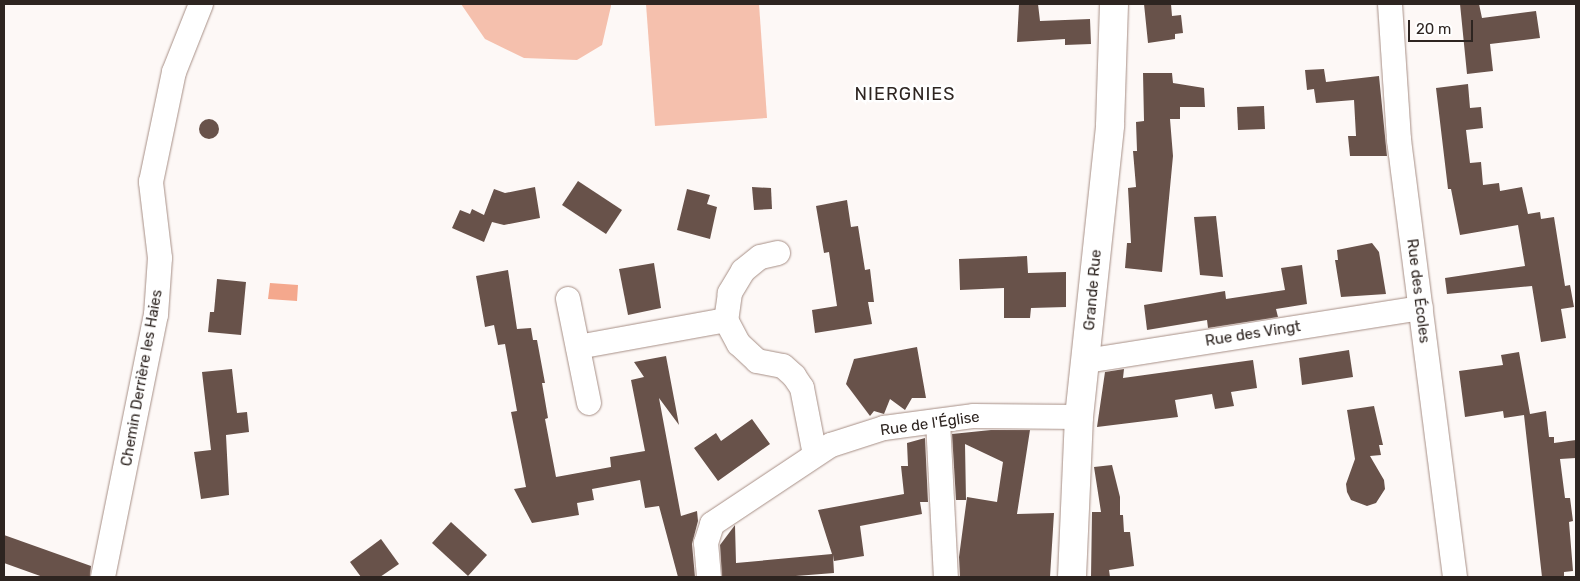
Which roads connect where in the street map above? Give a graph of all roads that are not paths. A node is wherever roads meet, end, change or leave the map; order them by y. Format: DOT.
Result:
graph roads {
  1 [pos="202,4"];
  2 [pos="1114,4"];
  3 [pos="1390,4"];
  4 [pos="778,253"];
  5 [pos="568,299"];
  6 [pos="1421,308"];
  7 [pos="726,320"];
  8 [pos="578,348"];
  9 [pos="1086,361"];
  10 [pos="590,403"];
  11 [pos="1079,417"];
  12 [pos="938,421"];
  13 [pos="815,455"];
  14 [pos="103,577"];
  15 [pos="709,577"];
  16 [pos="946,577"];
  17 [pos="1072,577"];
  18 [pos="1455,577"];
  1 -- 14 [label="street, Chemin Derrière les Haies"];
  2 -- 9 [label="street, Grande Rue"];
  3 -- 6 [label="street, Rue des Écoles"];
  4 -- 7 [label="street"];
  5 -- 8 [label="street"];
  6 -- 9 [label="street, Rue des Vingt"];
  6 -- 18 [label="street, Rue des Écoles"];
  7 -- 8 [label="street"];
  7 -- 13 [label="street"];
  8 -- 10 [label="street"];
  9 -- 11 [label="street, Grande Rue"];
  11 -- 12 [label="street, Rue de l'Église"];
  11 -- 17 [label="street, Grande Rue"];
  12 -- 13 [label="street, Rue de l'Église"];
  12 -- 16 [label="street"];
  13 -- 15 [label="street, Rue de l'Église"];
}
